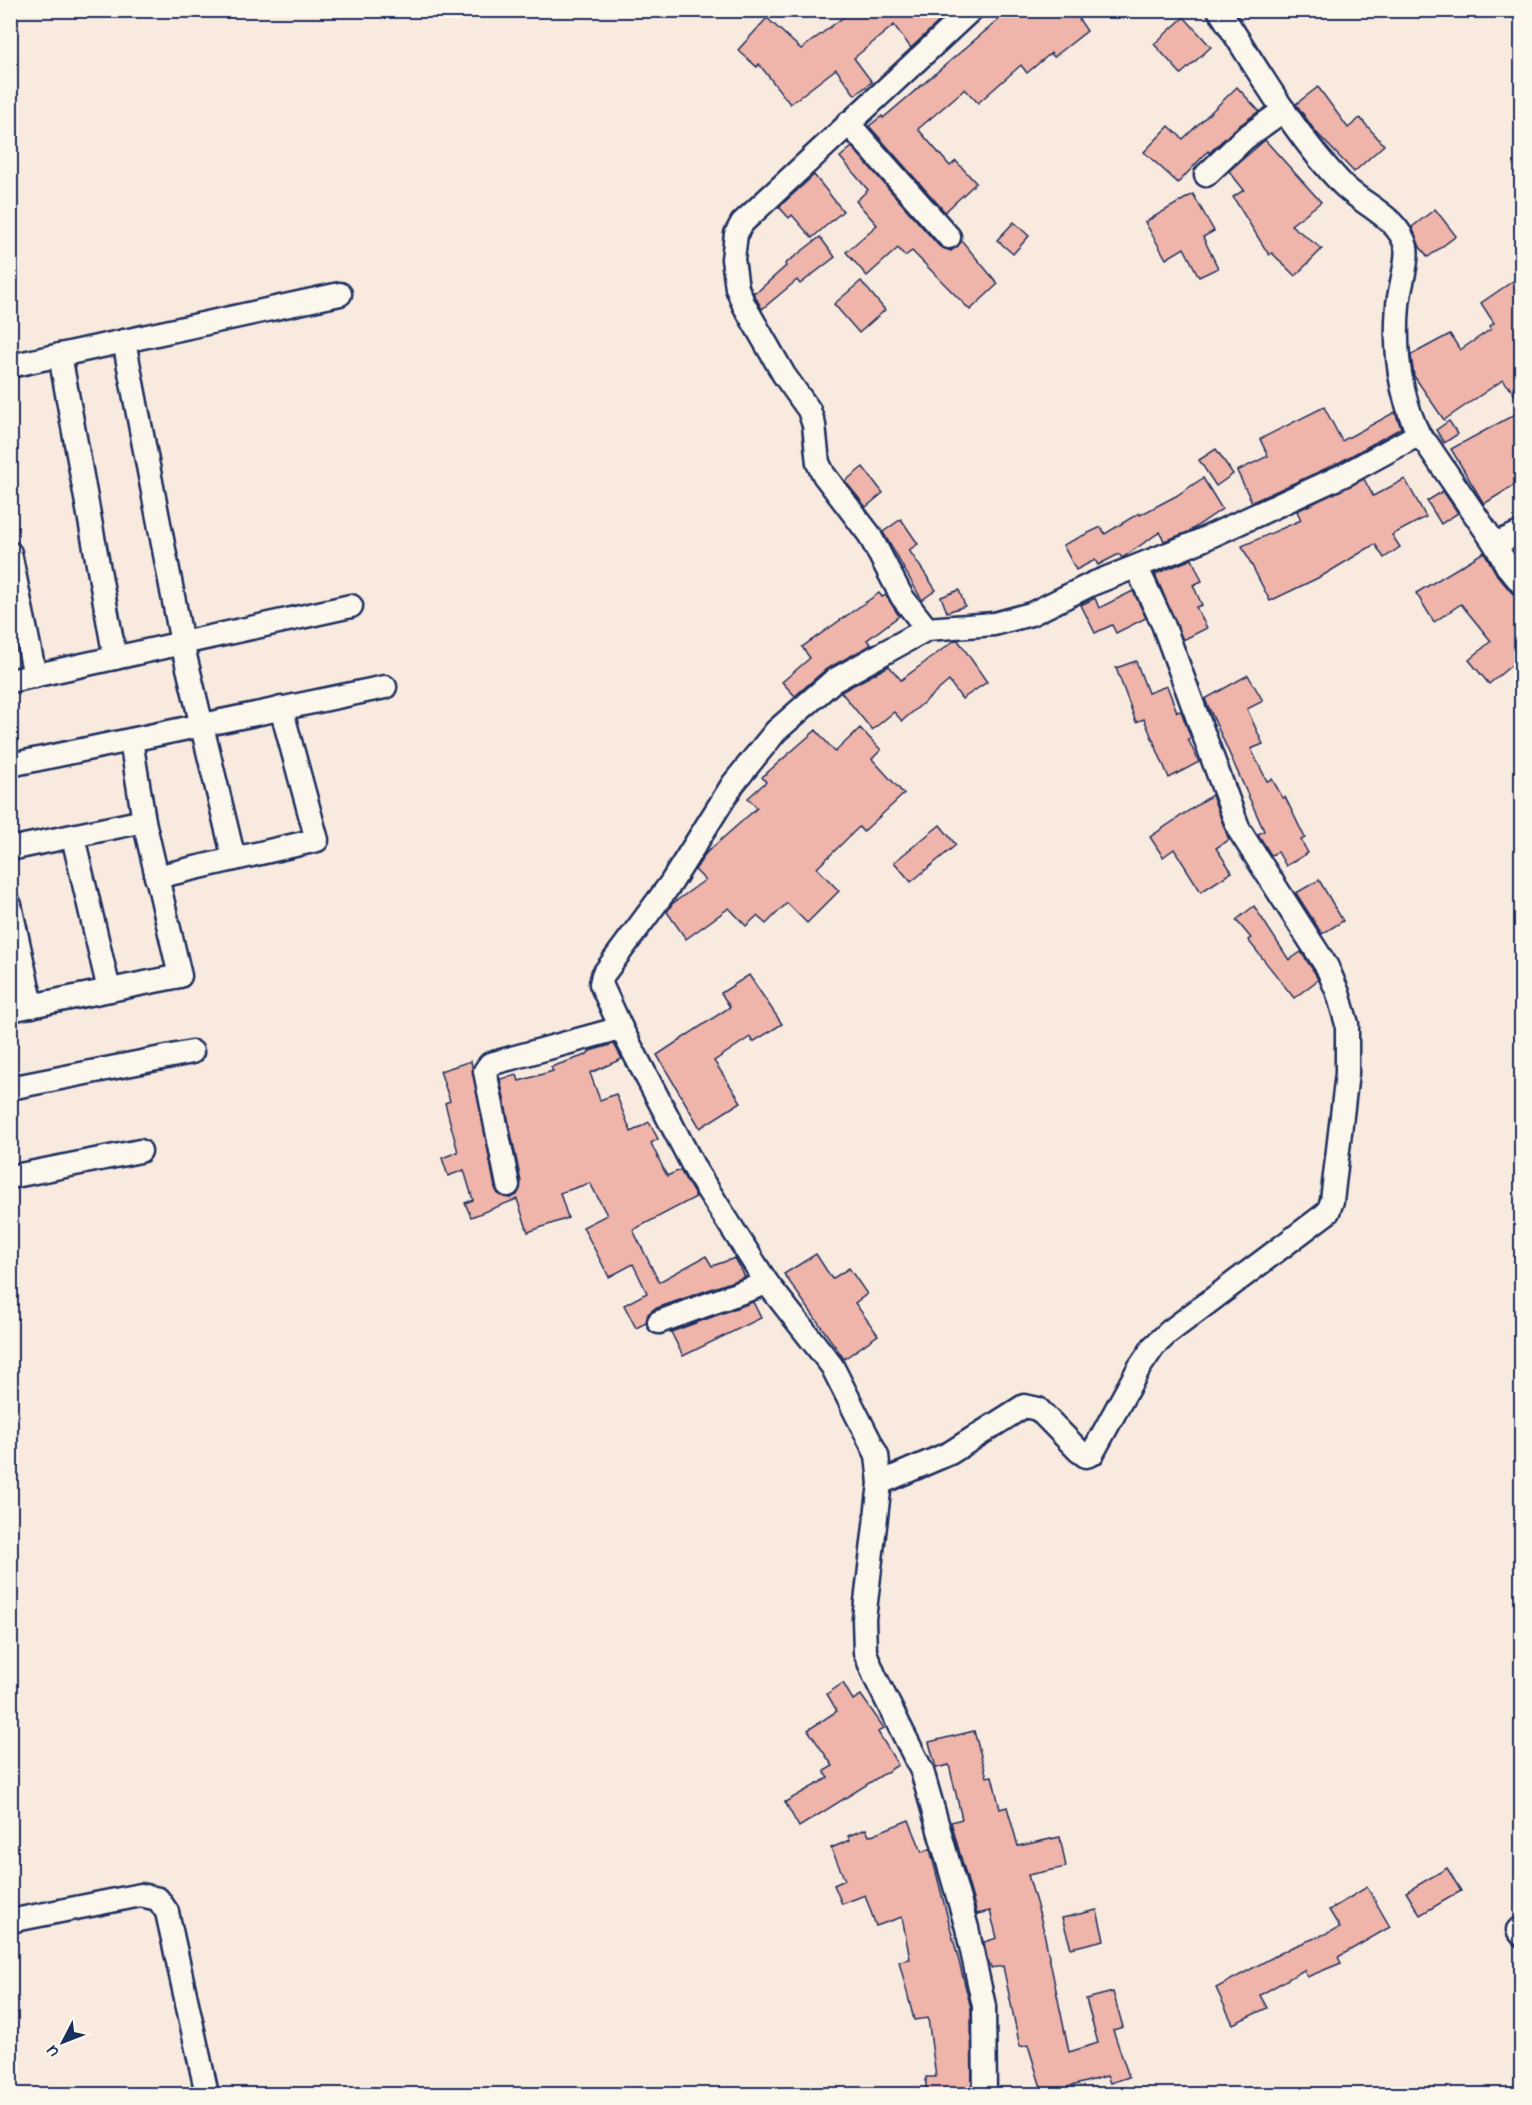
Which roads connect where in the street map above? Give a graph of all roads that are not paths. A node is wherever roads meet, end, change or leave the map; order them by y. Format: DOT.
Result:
graph roads {
  1 [pos="971,10"];
  2 [pos="1219,10"];
  3 [pos="1284,110"];
  4 [pos="848,123"];
  5 [pos="1206,175"];
  6 [pos="950,237"];
  7 [pos="340,294"];
  8 [pos="124,341"];
  9 [pos="60,355"];
  10 [pos="10,366"];
  11 [pos="1420,437"];
  12 [pos="1521,532"];
  13 [pos="1495,544"];
  14 [pos="10,553"];
  15 [pos="1137,568"];
  16 [pos="1521,584"];
  17 [pos="351,606"];
  18 [pos="927,629"];
  19 [pos="182,643"];
  20 [pos="115,658"];
  21 [pos="35,676"];
  22 [pos="10,681"];
  23 [pos="385,687"];
  24 [pos="281,708"];
  25 [pos="200,726"];
  26 [pos="131,740"];
  27 [pos="10,765"];
  28 [pos="144,821"];
  29 [pos="73,837"];
  30 [pos="10,849"];
  31 [pos="234,859"];
  32 [pos="156,877"];
  33 [pos="10,905"];
  34 [pos="109,990"];
  35 [pos="21,1008"];
  36 [pos="621,1028"];
  37 [pos="192,1052"];
  38 [pos="10,1088"];
  39 [pos="140,1151"];
  40 [pos="10,1177"];
  41 [pos="508,1185"];
  42 [pos="767,1283"];
  43 [pos="659,1322"];
  44 [pos="880,1483"];
  45 [pos="10,1921"];
  46 [pos="207,2094"];
  47 [pos="985,2094"];
  1 -- 4 [label="street"];
  2 -- 3 [label="street"];
  3 -- 5 [label="street"];
  3 -- 11 [label="street"];
  4 -- 6 [label="street"];
  4 -- 18 [label="street"];
  7 -- 8 [label="street"];
  8 -- 9 [label="street"];
  8 -- 19 [label="street"];
  9 -- 10 [label="street"];
  9 -- 20 [label="street"];
  11 -- 13 [label="street"];
  11 -- 15 [label="street"];
  12 -- 13 [label="street"];
  13 -- 16 [label="street"];
  14 -- 21 [label="street"];
  15 -- 18 [label="street"];
  15 -- 44 [label="street"];
  17 -- 19 [label="street"];
  18 -- 36 [label="street"];
  19 -- 20 [label="street"];
  19 -- 25 [label="street"];
  20 -- 21 [label="street"];
  21 -- 22 [label="street"];
  23 -- 24 [label="street"];
  24 -- 25 [label="street"];
  24 -- 31 [label="street"];
  25 -- 26 [label="street"];
  25 -- 31 [label="street"];
  26 -- 27 [label="street"];
  26 -- 28 [label="street"];
  28 -- 29 [label="street"];
  28 -- 32 [label="street"];
  29 -- 30 [label="street"];
  29 -- 34 [label="street"];
  31 -- 32 [label="street"];
  32 -- 34 [label="street"];
  33 -- 35 [label="street"];
  34 -- 35 [label="street"];
  36 -- 41 [label="street"];
  36 -- 42 [label="street"];
  37 -- 38 [label="street"];
  39 -- 40 [label="street"];
  42 -- 43 [label="street"];
  42 -- 44 [label="street"];
  44 -- 47 [label="street"];
  45 -- 46 [label="street"];
}
